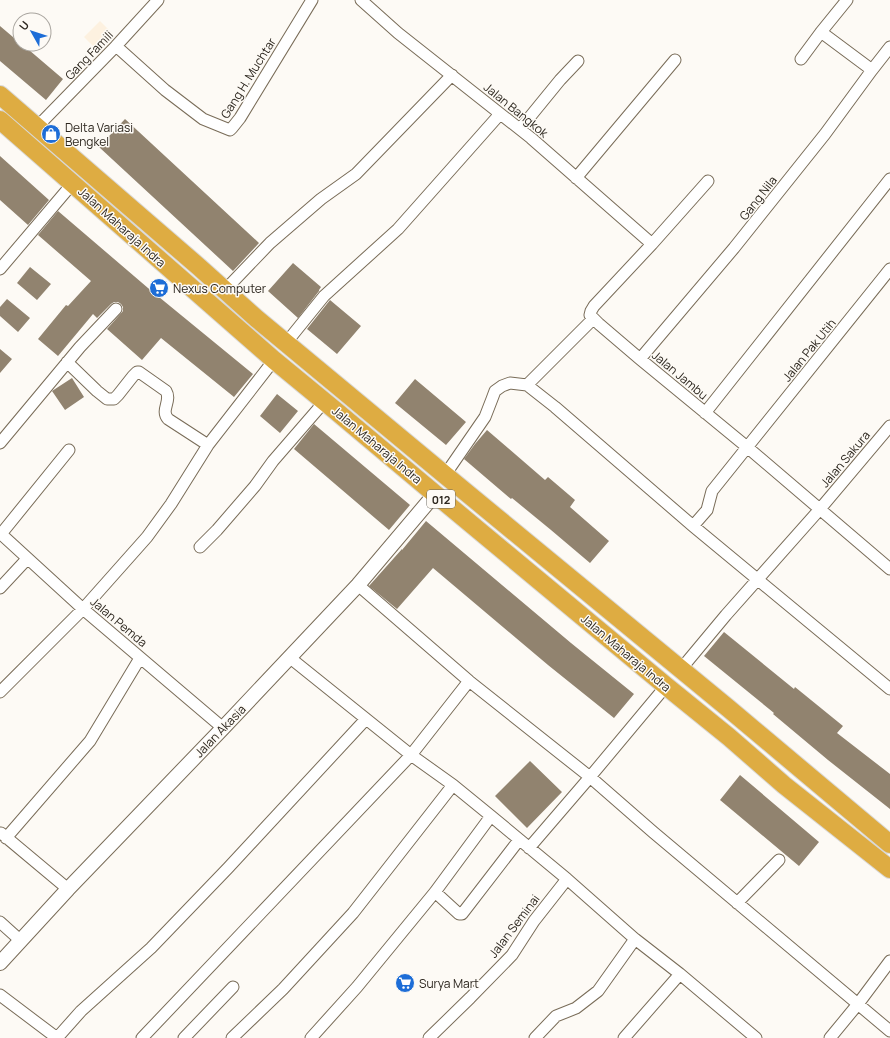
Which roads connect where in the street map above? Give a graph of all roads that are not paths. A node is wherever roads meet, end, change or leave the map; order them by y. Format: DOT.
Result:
graph roads {
  1 [pos="158,0"];
  2 [pos="312,0"];
  3 [pos="362,0"];
  4 [pos="846,0"];
  5 [pos="821,32"];
  6 [pos="116,46"];
  7 [pos="890,47"];
  8 [pos="801,59"];
  9 [pos="578,60"];
  10 [pos="675,60"];
  11 [pos="872,70"];
  12 [pos="452,75"];
  13 [pos="0,95"];
  14 [pos="500,114"];
  15 [pos="0,120"];
  16 [pos="37,127"];
  17 [pos="520,129"];
  18 [pos="576,178"];
  19 [pos="890,179"];
  20 [pos="708,181"];
  21 [pos="73,183"];
  22 [pos="652,244"];
  23 [pos="199,267"];
  24 [pos="0,269"];
  25 [pos="890,270"];
  26 [pos="185,283"];
  27 [pos="225,290"];
  28 [pos="116,309"];
  29 [pos="593,319"];
  30 [pos="286,343"];
  31 [pos="640,359"];
  32 [pos="274,360"];
  33 [pos="67,362"];
  34 [pos="528,386"];
  35 [pos="325,401"];
  36 [pos="705,413"];
  37 [pos="890,426"];
  38 [pos="0,443"];
  39 [pos="208,445"];
  40 [pos="748,447"];
  41 [pos="70,450"];
  42 [pos="445,475"];
  43 [pos="435,494"];
  44 [pos="820,509"];
  45 [pos="693,526"];
  46 [pos="0,533"];
  47 [pos="200,548"];
  48 [pos="27,559"];
  49 [pos="890,568"];
  50 [pos="758,579"];
  51 [pos="358,585"];
  52 [pos="0,588"];
  53 [pos="83,609"];
  54 [pos="289,657"];
  55 [pos="140,658"];
  56 [pos="681,669"];
  57 [pos="469,681"];
  58 [pos="666,686"];
  59 [pos="890,689"];
  60 [pos="0,692"];
  61 [pos="366,719"];
  62 [pos="743,721"];
  63 [pos="223,728"];
  64 [pos="729,737"];
  65 [pos="411,755"];
  66 [pos="590,777"];
  67 [pos="453,785"];
  68 [pos="491,816"];
  69 [pos="3,835"];
  70 [pos="519,840"];
  71 [pos="890,844"];
  72 [pos="529,848"];
  73 [pos="779,860"];
  74 [pos="890,869"];
  75 [pos="567,879"];
  76 [pos="68,889"];
  77 [pos="435,892"];
  78 [pos="737,903"];
  79 [pos="0,922"];
  80 [pos="635,939"];
  81 [pos="21,941"];
  82 [pos="890,961"];
  83 [pos="0,963"];
  84 [pos="680,974"];
  85 [pos="232,987"];
  86 [pos="0,995"];
  87 [pos="858,1004"];
  88 [pos="890,1031"];
  89 [pos="57,1038"];
  90 [pos="142,1038"];
  91 [pos="184,1038"];
  92 [pos="232,1038"];
  93 [pos="311,1038"];
  94 [pos="429,1038"];
  95 [pos="536,1038"];
  96 [pos="624,1038"];
  97 [pos="756,1038"];
  98 [pos="830,1038"];
  1 -- 6 [label="street, Gang Famili"];
  2 -- 6 [label="street, Gang H. Muchtar"];
  3 -- 12 [label="street, Jalan Bangkok"];
  4 -- 5 [label="street"];
  5 -- 8 [label="street"];
  5 -- 11 [label="street"];
  6 -- 16 [label="street, Gang Famili"];
  7 -- 11 [label="street, Gang Nila"];
  9 -- 17 [label="street"];
  10 -- 18 [label="street"];
  11 -- 31 [label="street, Gang Nila"];
  12 -- 14 [label="street, Jalan Bangkok"];
  12 -- 27 [label="street"];
  13 -- 16 [label="highway, Jalan Maharaja Indra / 012"];
  14 -- 17 [label="street, Jalan Bangkok"];
  14 -- 30 [label="street"];
  15 -- 21 [label="highway, Jalan Maharaja Indra / 012"];
  16 -- 23 [label="highway, Jalan Maharaja Indra / 012"];
  17 -- 18 [label="street, Jalan Bangkok"];
  18 -- 22 [label="street, Jalan Bangkok"];
  19 -- 36 [label="street"];
  20 -- 22 [label="street"];
  21 -- 24 [label="street"];
  21 -- 26 [label="highway, Jalan Maharaja Indra / 012"];
  22 -- 29 [label="street"];
  23 -- 26 [label="highway"];
  23 -- 27 [label="highway, Jalan Maharaja Indra / 012"];
  25 -- 40 [label="street, Jalan Pak Utih"];
  26 -- 32 [label="highway, Jalan Maharaja Indra / 012"];
  27 -- 30 [label="highway, Jalan Maharaja Indra / 012"];
  28 -- 33 [label="street"];
  29 -- 31 [label="street, Jalan Jambu"];
  29 -- 34 [label="street"];
  30 -- 42 [label="highway, Jalan Maharaja Indra / 012"];
  31 -- 36 [label="street, Jalan Jambu"];
  32 -- 35 [label="highway, Jalan Maharaja Indra / 012"];
  32 -- 39 [label="street"];
  33 -- 38 [label="street"];
  33 -- 39 [label="street"];
  34 -- 42 [label="street"];
  34 -- 45 [label="street"];
  35 -- 43 [label="highway, Jalan Maharaja Indra / 012"];
  35 -- 47 [label="street"];
  36 -- 40 [label="street, Jalan Jambu"];
  37 -- 44 [label="street, Jalan Sakura"];
  39 -- 53 [label="street"];
  40 -- 44 [label="street, Jalan Jambu"];
  40 -- 45 [label="street, Jalan Pak Utih"];
  41 -- 46 [label="street"];
  42 -- 56 [label="highway, Jalan Maharaja Indra / 012"];
  43 -- 51 [label="street, Jalan Akasia"];
  43 -- 58 [label="highway, Jalan Maharaja Indra / 012"];
  44 -- 49 [label="street, Jalan Jambu"];
  44 -- 50 [label="street, Jalan Sakura"];
  45 -- 50 [label="street"];
  46 -- 48 [label="street, Jalan Pemda"];
  48 -- 52 [label="street"];
  48 -- 53 [label="street, Jalan Pemda"];
  50 -- 56 [label="street, Jalan Sakura"];
  50 -- 59 [label="street"];
  51 -- 54 [label="street, Jalan Akasia"];
  51 -- 57 [label="street"];
  53 -- 55 [label="street, Jalan Pemda"];
  53 -- 60 [label="street"];
  54 -- 61 [label="street"];
  54 -- 63 [label="street, Jalan Akasia"];
  55 -- 63 [label="street, Jalan Pemda"];
  55 -- 69 [label="street"];
  56 -- 62 [label="highway, Jalan Maharaja Indra / 012"];
  57 -- 65 [label="street"];
  57 -- 66 [label="street"];
  58 -- 64 [label="highway, Jalan Maharaja Indra / 012"];
  58 -- 66 [label="street"];
  61 -- 65 [label="street"];
  61 -- 89 [label="street"];
  62 -- 64 [label="highway"];
  62 -- 71 [label="highway, Jalan Maharaja Indra / 012"];
  63 -- 76 [label="street, Jalan Akasia"];
  64 -- 74 [label="highway, Jalan Maharaja Indra / 012"];
  65 -- 67 [label="street"];
  65 -- 90 [label="street"];
  66 -- 72 [label="street"];
  66 -- 78 [label="street"];
  67 -- 68 [label="street"];
  67 -- 92 [label="street"];
  68 -- 70 [label="street"];
  68 -- 77 [label="street"];
  69 -- 76 [label="street"];
  70 -- 72 [label="street"];
  70 -- 77 [label="street"];
  72 -- 75 [label="street"];
  73 -- 78 [label="street"];
  75 -- 80 [label="street"];
  75 -- 94 [label="street, Jalan Seminai"];
  76 -- 81 [label="street, Jalan Akasia"];
  77 -- 93 [label="street"];
  78 -- 87 [label="street"];
  79 -- 81 [label="street"];
  80 -- 84 [label="street"];
  80 -- 95 [label="street"];
  81 -- 83 [label="street, Jalan Akasia"];
  82 -- 87 [label="street"];
  84 -- 96 [label="street"];
  84 -- 97 [label="street"];
  85 -- 91 [label="street"];
  86 -- 89 [label="street"];
  87 -- 88 [label="street"];
  87 -- 98 [label="street"];
}
